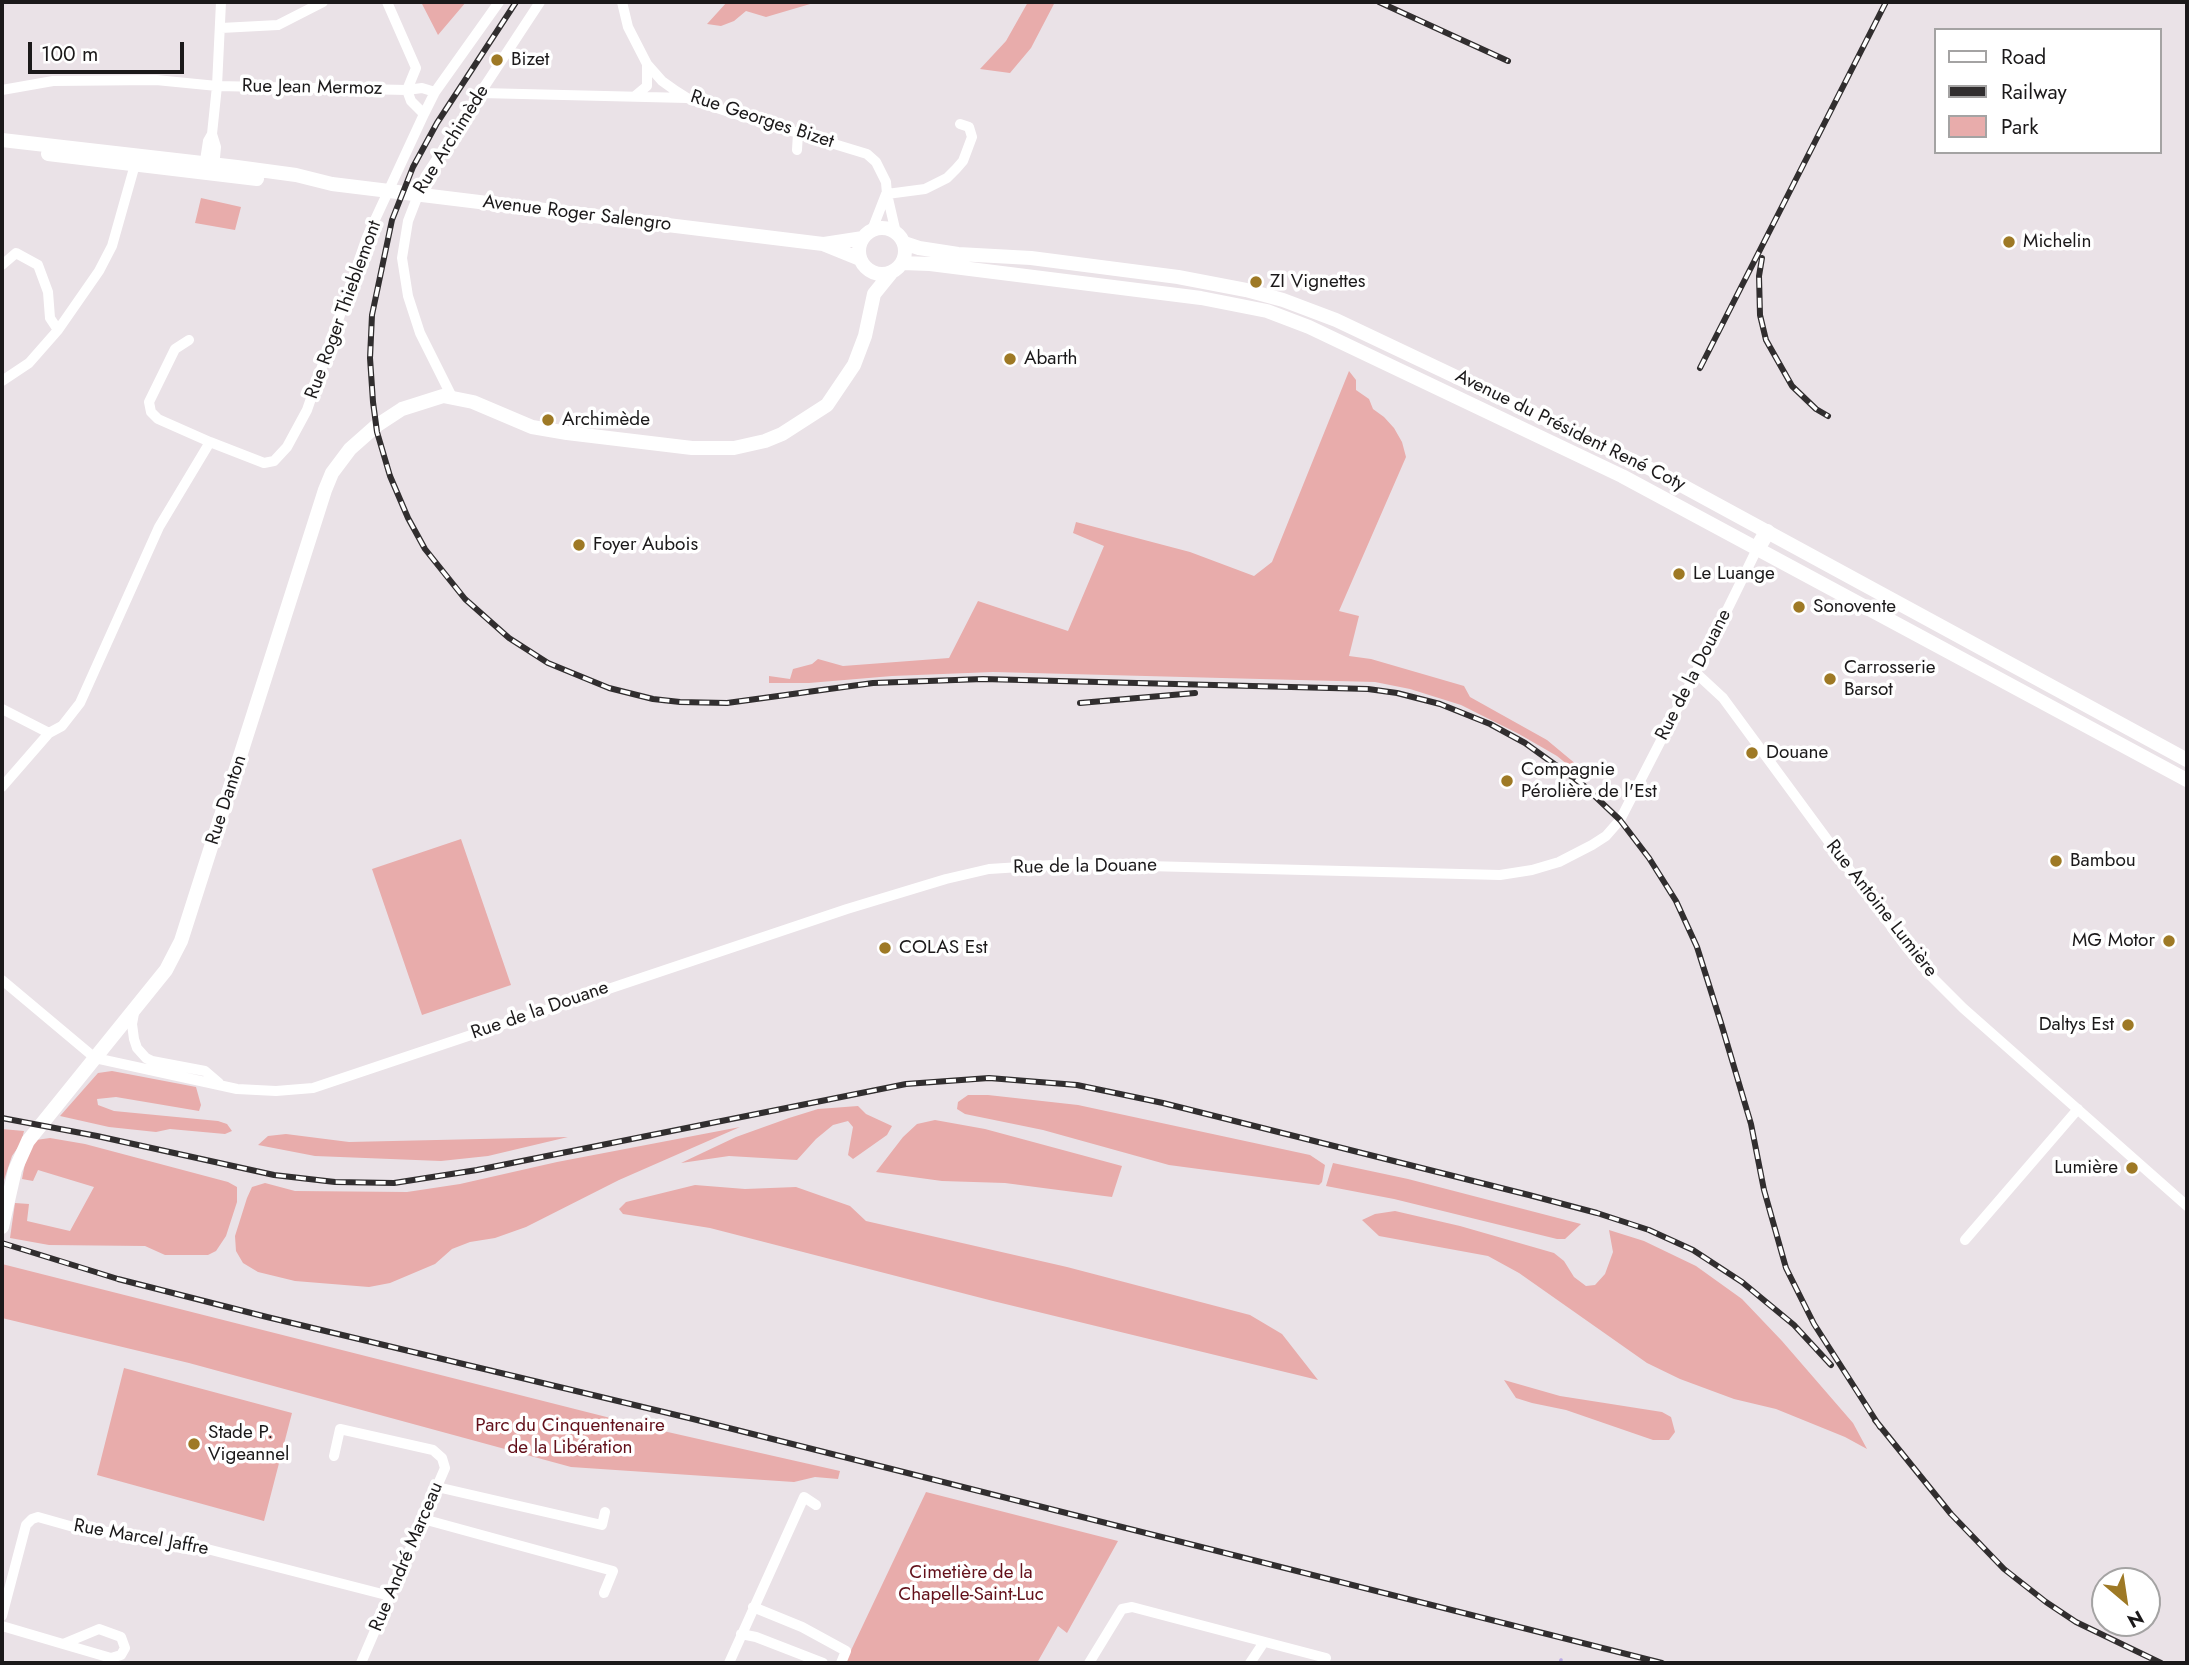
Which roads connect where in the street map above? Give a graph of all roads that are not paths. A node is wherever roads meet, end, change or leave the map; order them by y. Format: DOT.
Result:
graph roads {
  1 [pos="221,2"];
  2 [pos="323,2"];
  3 [pos="387,2"];
  4 [pos="499,2"];
  5 [pos="540,2"];
  6 [pos="622,2"];
  7 [pos="221,28"];
  8 [pos="647,64"];
  9 [pos="217,86"];
  10 [pos="2,90"];
  11 [pos="407,90"];
  12 [pos="435,92"];
  13 [pos="481,93"];
  14 [pos="635,96"];
  15 [pos="687,98"];
  16 [pos="424,114"];
  17 [pos="960,124"];
  18 [pos="798,133"];
  19 [pos="2,140"];
  20 [pos="2,148"];
  21 [pos="797,149"];
  22 [pos="136,159"];
  23 [pos="209,168"];
  24 [pos="887,194"];
  25 [pos="868,234"];
  26 [pos="900,238"];
  27 [pos="823,244"];
  28 [pos="862,263"];
  29 [pos="2,265"];
  30 [pos="896,268"];
  31 [pos="874,294"];
  32 [pos="58,330"];
  33 [pos="189,340"];
  34 [pos="2,381"];
  35 [pos="452,397"];
  36 [pos="210,442"];
  37 [pos="1767,532"];
  38 [pos="1757,548"];
  39 [pos="1696,673"];
  40 [pos="2,709"];
  41 [pos="49,733"];
  42 [pos="2187,760"];
  43 [pos="2186,779"];
  44 [pos="2,787"];
  45 [pos="2,980"];
  46 [pos="135,1007"];
  47 [pos="95,1058"];
  48 [pos="223,1085"];
  49 [pos="2078,1109"];
  50 [pos="2187,1206"];
  51 [pos="2,1227"];
  52 [pos="1965,1240"];
  53 [pos="334,1456"];
  54 [pos="437,1487"];
  55 [pos="816,1505"];
  56 [pos="605,1512"];
  57 [pos="424,1519"];
  58 [pos="604,1593"];
  59 [pos="390,1596"];
  60 [pos="753,1607"];
  61 [pos="2,1616"];
  62 [pos="2,1626"];
  63 [pos="741,1634"];
  64 [pos="1264,1642"];
  65 [pos="63,1644"];
  66 [pos="1326,1658"];
  67 [pos="361,1663"];
  68 [pos="729,1663"];
  69 [pos="823,1663"];
  70 [pos="841,1663"];
  71 [pos="1089,1663"];
  72 [pos="1250,1663"];
  1 -- 7 [label="street"];
  2 -- 7 [label="street"];
  3 -- 11 [label="street"];
  4 -- 12 [label="street"];
  5 -- 13 [label="street, Rue Archimède"];
  6 -- 8 [label="street, Rue Georges Bizet"];
  7 -- 9 [label="street"];
  8 -- 14 [label="street"];
  8 -- 15 [label="street, Rue Georges Bizet"];
  9 -- 10 [label="street, Rue Jean Mermoz"];
  9 -- 11 [label="street, Rue Jean Mermoz"];
  9 -- 23 [label="street"];
  11 -- 12 [label="street, Rue Jean Mermoz"];
  11 -- 16 [label="street, Rue Jean Mermoz"];
  12 -- 16 [label="street, Rue Roger Thieblemont"];
  13 -- 14 [label="street"];
  13 -- 35 [label="street, Rue Archimède"];
  14 -- 15 [label="street"];
  15 -- 18 [label="street, Rue Georges Bizet"];
  16 -- 36 [label="street, Rue Roger Thieblemont"];
  17 -- 24 [label="street"];
  18 -- 21 [label="street"];
  18 -- 24 [label="street, Rue Georges Bizet"];
  19 -- 22 [label="main road, Avenue Roger Salengro"];
  20 -- 22 [label="main road, Avenue Roger Salengro"];
  22 -- 23 [label="main road, Avenue Roger Salengro"];
  22 -- 32 [label="street"];
  23 -- 27 [label="main road, Avenue Roger Salengro"];
  24 -- 25 [label="street"];
  24 -- 26 [label="street, Rue Georges Bizet"];
  25 -- 26 [label="main road"];
  25 -- 27 [label="main road, Avenue Roger Salengro"];
  25 -- 28 [label="main road"];
  26 -- 30 [label="main road"];
  26 -- 37 [label="main road, Avenue du Président René Coty"];
  27 -- 28 [label="main road, Avenue Roger Salengro"];
  28 -- 30 [label="main road"];
  28 -- 31 [label="main road"];
  29 -- 32 [label="street"];
  30 -- 31 [label="main road"];
  30 -- 38 [label="main road, Avenue du Président René Coty"];
  31 -- 35 [label="main road"];
  32 -- 34 [label="street"];
  33 -- 36 [label="street, Rue Roger Thieblemont"];
  35 -- 46 [label="main road, Rue Danton"];
  36 -- 41 [label="street"];
  37 -- 38 [label="main road"];
  37 -- 42 [label="main road, Avenue du Président René Coty"];
  38 -- 39 [label="street, Rue de la Douane"];
  38 -- 43 [label="main road, Avenue du Président René Coty"];
  39 -- 48 [label="street, Rue de la Douane"];
  39 -- 49 [label="street, Rue Antoine Lumière"];
  40 -- 41 [label="street"];
  41 -- 44 [label="street"];
  45 -- 47 [label="street"];
  46 -- 47 [label="main road, Rue Danton"];
  46 -- 48 [label="street, Rue de la Douane"];
  47 -- 48 [label="street, Rue de la Douane"];
  47 -- 51 [label="main road, Rue Danton"];
  49 -- 50 [label="street, Rue Antoine Lumière"];
  49 -- 52 [label="street"];
  53 -- 54 [label="street, Rue André Marceau"];
  54 -- 56 [label="street"];
  54 -- 57 [label="street, Rue André Marceau"];
  55 -- 60 [label="street"];
  57 -- 58 [label="street"];
  57 -- 59 [label="street, Rue André Marceau"];
  59 -- 61 [label="street, Rue Marcel Jaffre"];
  59 -- 67 [label="street, Rue André Marceau"];
  60 -- 63 [label="street"];
  60 -- 70 [label="street"];
  62 -- 65 [label="street"];
  63 -- 68 [label="street"];
  63 -- 69 [label="street"];
  64 -- 66 [label="street"];
  64 -- 71 [label="street"];
  64 -- 72 [label="street"];
  65 -- 65 [label="street"];
}
